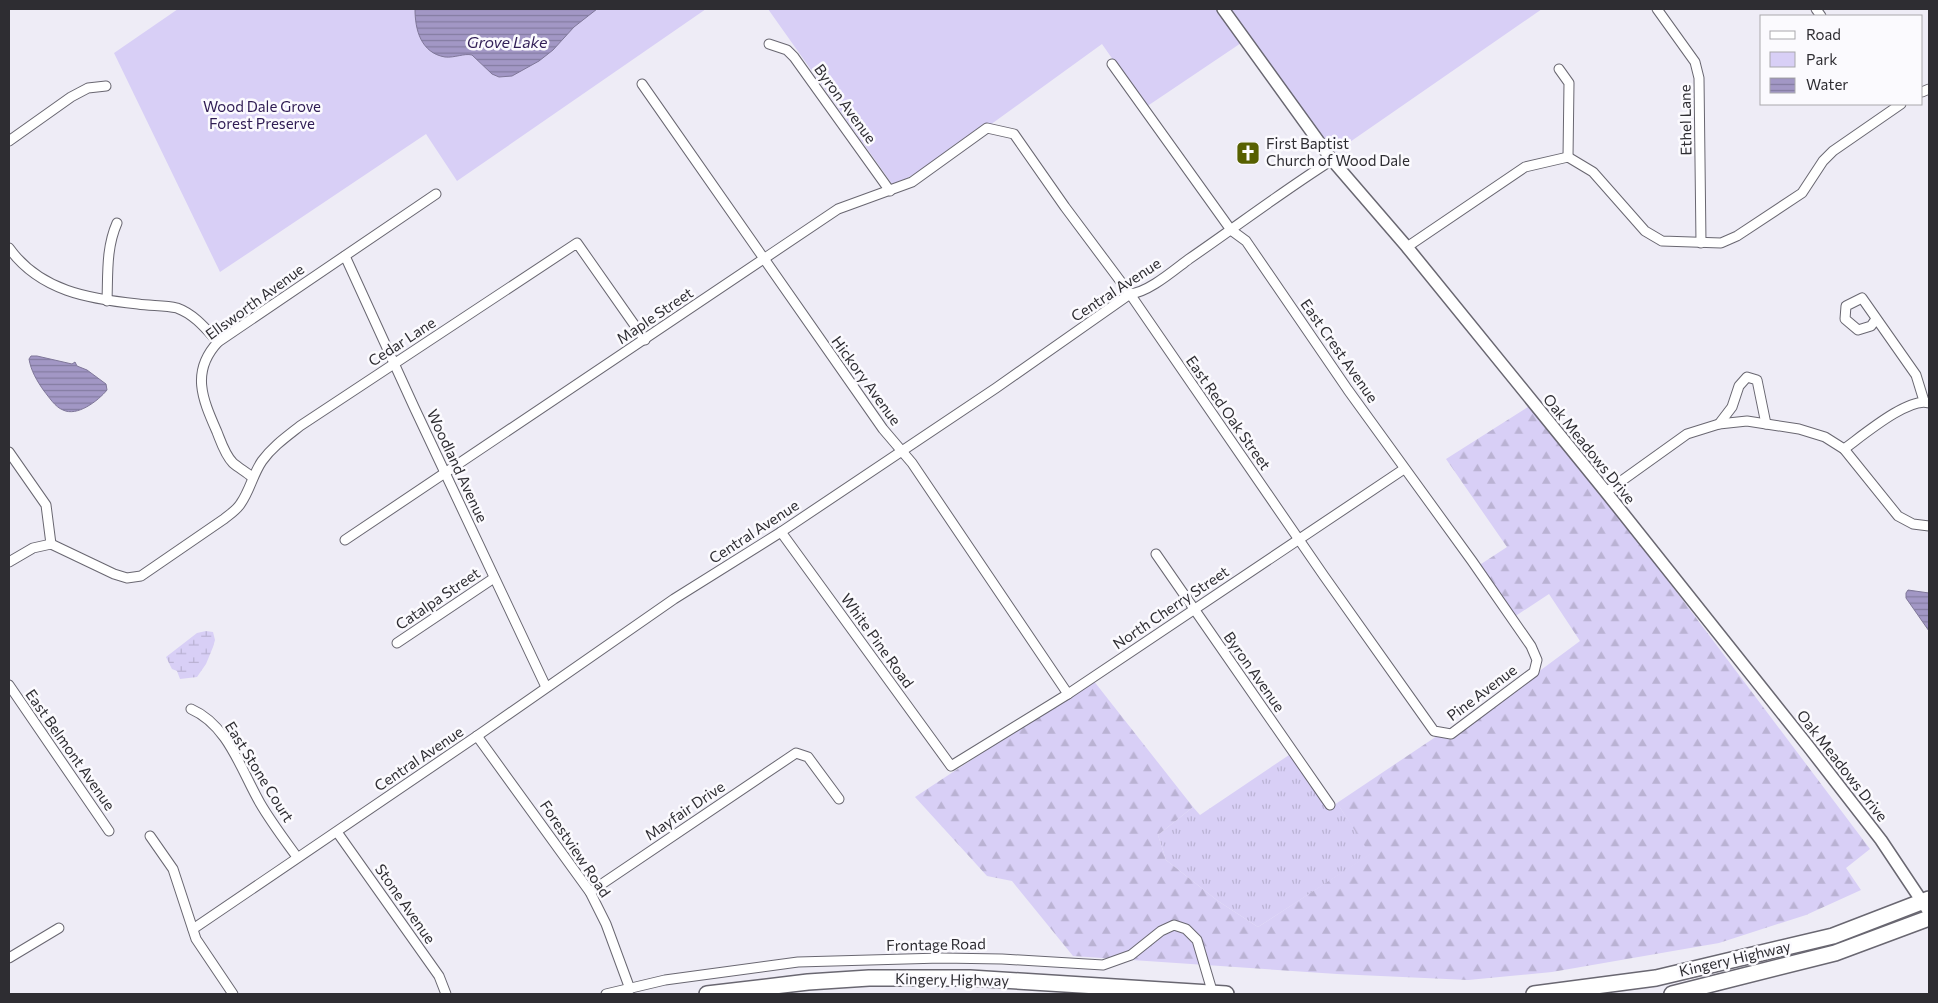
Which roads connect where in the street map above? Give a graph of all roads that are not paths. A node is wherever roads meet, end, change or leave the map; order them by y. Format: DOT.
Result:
graph roads {
  1 [pos="1223,9"];
  2 [pos="1657,9"];
  3 [pos="769,44"];
  4 [pos="1112,64"];
  5 [pos="1559,69"];
  6 [pos="642,84"];
  7 [pos="106,86"];
  8 [pos="1883,105"];
  9 [pos="1899,105"];
  10 [pos="1888,112"];
  11 [pos="987,128"];
  12 [pos="9,141"];
  13 [pos="1568,157"];
  14 [pos="1332,160"];
  15 [pos="890,191"];
  16 [pos="436,194"];
  17 [pos="117,222"];
  18 [pos="1231,230"];
  19 [pos="1701,243"];
  20 [pos="1407,247"];
  21 [pos="9,248"];
  22 [pos="345,256"];
  23 [pos="763,259"];
  24 [pos="1130,294"];
  25 [pos="107,301"];
  26 [pos="1876,319"];
  27 [pos="645,340"];
  28 [pos="218,342"];
  29 [pos="395,363"];
  30 [pos="1927,402"];
  31 [pos="1719,424"];
  32 [pos="1766,424"];
  33 [pos="1844,448"];
  34 [pos="901,451"];
  35 [pos="9,452"];
  36 [pos="1404,469"];
  37 [pos="445,473"];
  38 [pos="252,476"];
  39 [pos="1606,492"];
  40 [pos="1929,526"];
  41 [pos="782,532"];
  42 [pos="1298,539"];
  43 [pos="345,540"];
  44 [pos="51,544"];
  45 [pos="1156,554"];
  46 [pos="9,562"];
  47 [pos="494,578"];
  48 [pos="1194,610"];
  49 [pos="397,644"];
  50 [pos="1537,660"];
  51 [pos="9,685"];
  52 [pos="546,687"];
  53 [pos="1068,694"];
  54 [pos="191,709"];
  55 [pos="1434,731"];
  56 [pos="478,736"];
  57 [pos="951,766"];
  58 [pos="839,799"];
  59 [pos="1330,805"];
  60 [pos="109,831"];
  61 [pos="337,832"];
  62 [pos="150,836"];
  63 [pos="297,857"];
  64 [pos="590,892"];
  65 [pos="1927,904"];
  66 [pos="1929,918"];
  67 [pos="59,928"];
  68 [pos="193,930"];
  69 [pos="10,956"];
  70 [pos="630,989"];
  71 [pos="233,994"];
  72 [pos="446,994"];
  73 [pos="606,994"];
  74 [pos="707,994"];
  75 [pos="1218,994"];
  76 [pos="1534,994"];
  77 [pos="1672,994"];
  1 -- 14 [label="street, Oak Meadows Drive"];
  2 -- 19 [label="street, Ethel Lane"];
  3 -- 15 [label="street, Byron Avenue"];
  4 -- 18 [label="street, East Crest Avenue"];
  5 -- 13 [label="street"];
  6 -- 23 [label="street, Hickory Avenue"];
  7 -- 12 [label="street"];
  8 -- 10 [label="street"];
  9 -- 10 [label="street"];
  10 -- 19 [label="street"];
  11 -- 15 [label="street, Maple Street"];
  11 -- 24 [label="street, East Red Oak Street"];
  13 -- 19 [label="street"];
  13 -- 20 [label="street"];
  14 -- 18 [label="street, Central Avenue"];
  14 -- 20 [label="street, Oak Meadows Drive"];
  15 -- 23 [label="street, Maple Street"];
  16 -- 22 [label="street, Ellsworth Avenue"];
  17 -- 25 [label="street"];
  18 -- 24 [label="street, Central Avenue"];
  18 -- 36 [label="street, East Crest Avenue"];
  20 -- 39 [label="street, Oak Meadows Drive"];
  21 -- 25 [label="street"];
  22 -- 28 [label="street, Ellsworth Avenue"];
  22 -- 29 [label="street, Woodland Avenue"];
  23 -- 27 [label="street, Maple Street"];
  23 -- 34 [label="street, Hickory Avenue"];
  24 -- 34 [label="street, Central Avenue"];
  24 -- 42 [label="street, East Red Oak Street"];
  25 -- 28 [label="street"];
  26 -- 30 [label="street"];
  27 -- 29 [label="street, Cedar Lane"];
  27 -- 37 [label="street, Maple Street"];
  28 -- 38 [label="street, Ellsworth Avenue"];
  29 -- 37 [label="street, Woodland Avenue"];
  29 -- 38 [label="street, Cedar Lane"];
  30 -- 33 [label="street"];
  31 -- 32 [label="street"];
  31 -- 32 [label="street"];
  31 -- 39 [label="street"];
  32 -- 33 [label="street"];
  33 -- 40 [label="street"];
  34 -- 41 [label="street, Central Avenue"];
  34 -- 53 [label="street, Hickory Avenue"];
  35 -- 44 [label="street"];
  36 -- 42 [label="street, North Cherry Street"];
  36 -- 50 [label="street, East Crest Avenue"];
  37 -- 43 [label="street, Maple Street"];
  37 -- 47 [label="street, Woodland Avenue"];
  38 -- 44 [label="street, Cedar Lane"];
  39 -- 65 [label="street, Oak Meadows Drive"];
  41 -- 52 [label="street, Central Avenue"];
  41 -- 57 [label="street, White Pine Road"];
  42 -- 48 [label="street, North Cherry Street"];
  42 -- 55 [label="street, East Red Oak Street"];
  44 -- 46 [label="street"];
  45 -- 48 [label="street, Byron Avenue"];
  47 -- 49 [label="street, Catalpa Street"];
  47 -- 52 [label="street, Woodland Avenue"];
  48 -- 53 [label="street, North Cherry Street"];
  48 -- 59 [label="street, Byron Avenue"];
  50 -- 55 [label="street, Pine Avenue"];
  51 -- 60 [label="street, East Belmont Avenue"];
  52 -- 56 [label="street, Central Avenue"];
  53 -- 57 [label="street, North Cherry Street"];
  54 -- 63 [label="street, East Stone Court"];
  56 -- 61 [label="street, Central Avenue"];
  56 -- 64 [label="street, Forestview Road"];
  58 -- 64 [label="street, Mayfair Drive"];
  61 -- 63 [label="street, Central Avenue"];
  61 -- 72 [label="street, Stone Avenue"];
  62 -- 68 [label="street"];
  63 -- 68 [label="street, Central Avenue"];
  64 -- 70 [label="street, Forestview Road"];
  65 -- 76 [label="highway, Kingery Highway"];
  66 -- 77 [label="highway, Kingery Highway"];
  67 -- 69 [label="street"];
  68 -- 71 [label="street"];
  70 -- 73 [label="street, Frontage Road"];
  70 -- 75 [label="street, Frontage Road"];
  74 -- 75 [label="highway, Kingery Highway"];
}
